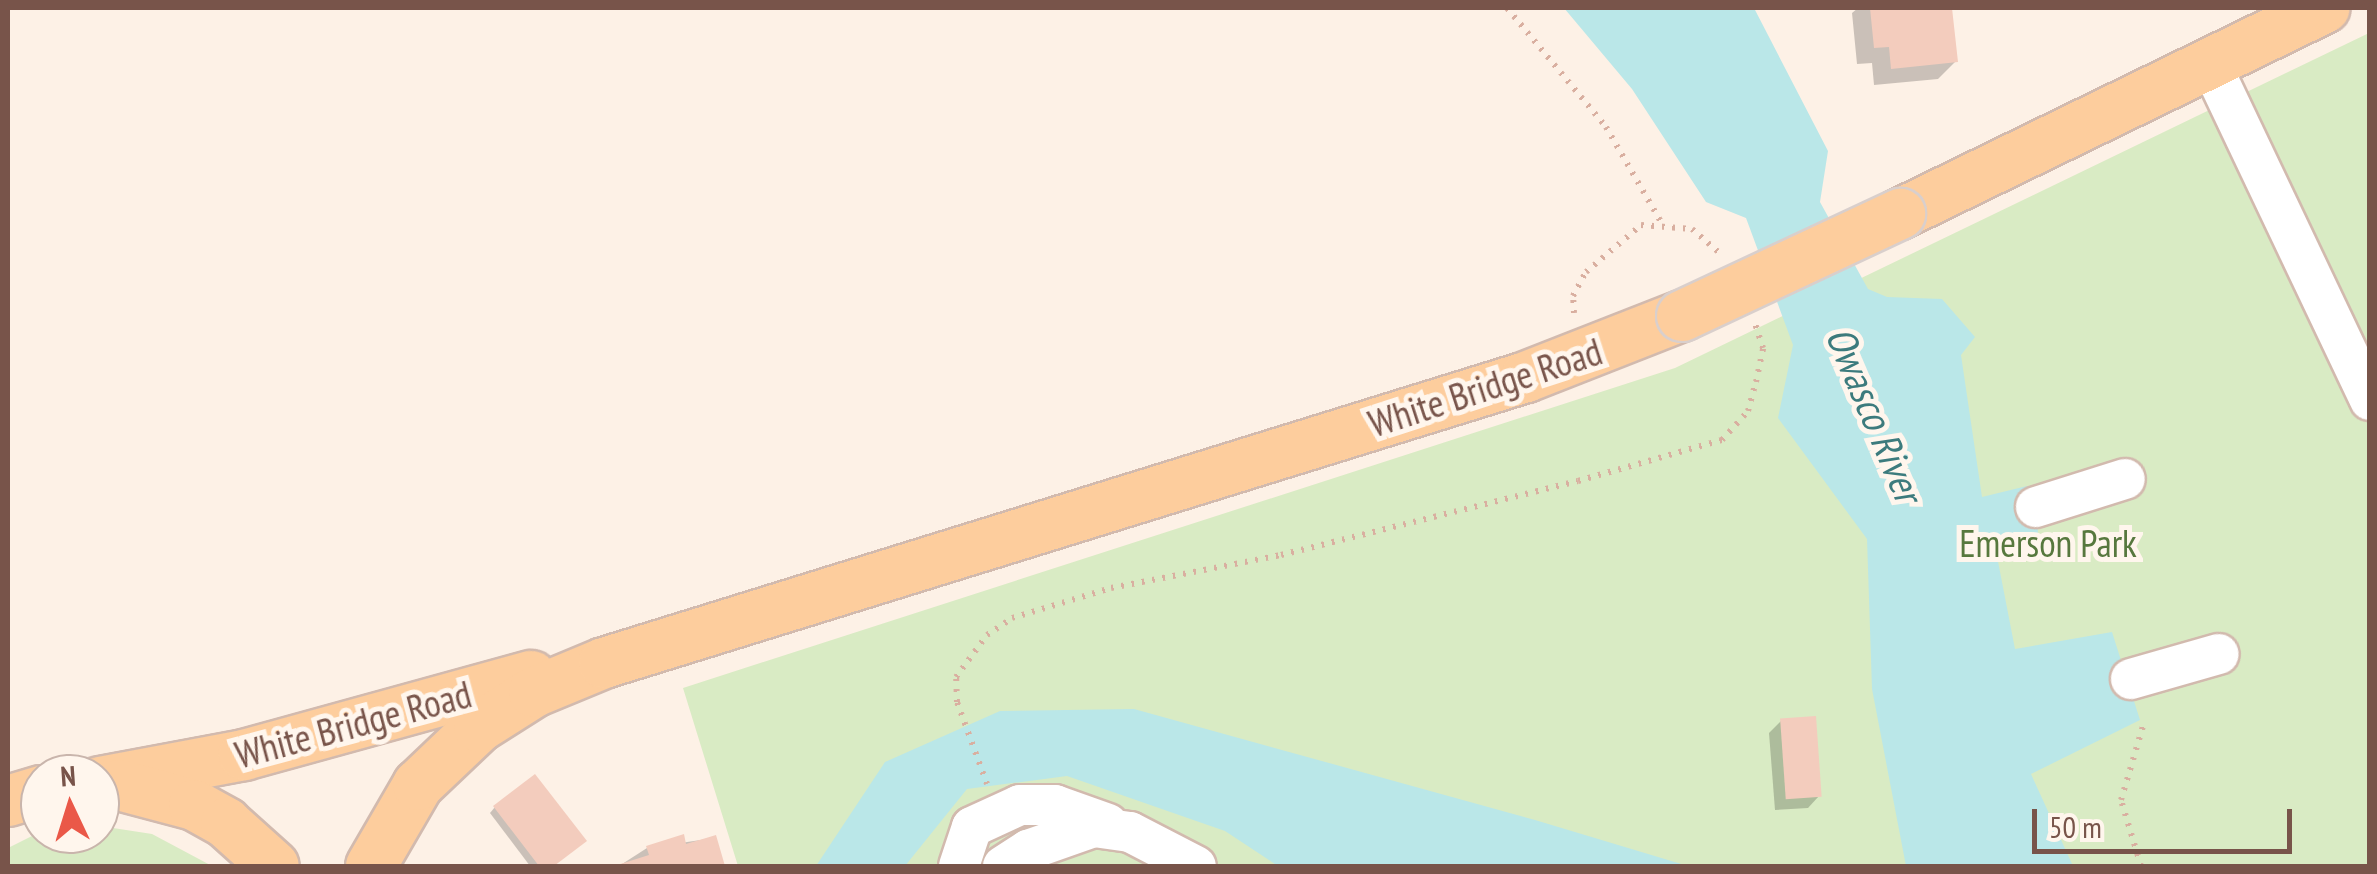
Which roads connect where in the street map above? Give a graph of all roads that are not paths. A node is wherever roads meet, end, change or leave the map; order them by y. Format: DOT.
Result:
graph roads {
  1 [pos="2325,8"];
  2 [pos="2210,64"];
  3 [pos="2370,400"];
  4 [pos="2125,479"];
  5 [pos="2036,507"];
  6 [pos="2219,654"];
  7 [pos="604,663"];
  8 [pos="2131,679"];
  9 [pos="120,779"];
  10 [pos="120,788"];
  11 [pos="1130,832"];
  12 [pos="274,866"];
  13 [pos="371,866"];
  14 [pos="960,866"];
  15 [pos="1003,866"];
  16 [pos="1196,866"];
  1 -- 2 [label="main road, White Bridge Road"];
  2 -- 3 [label="lane"];
  2 -- 7 [label="main road, White Bridge Road, bridge"];
  4 -- 5 [label="lane"];
  6 -- 8 [label="lane"];
  7 -- 9 [label="main road, White Bridge Road"];
  7 -- 13 [label="main road, White Bridge Road"];
  10 -- 12 [label="main road"];
  11 -- 14 [label="lane"];
  11 -- 15 [label="lane"];
  11 -- 16 [label="lane"];
}
